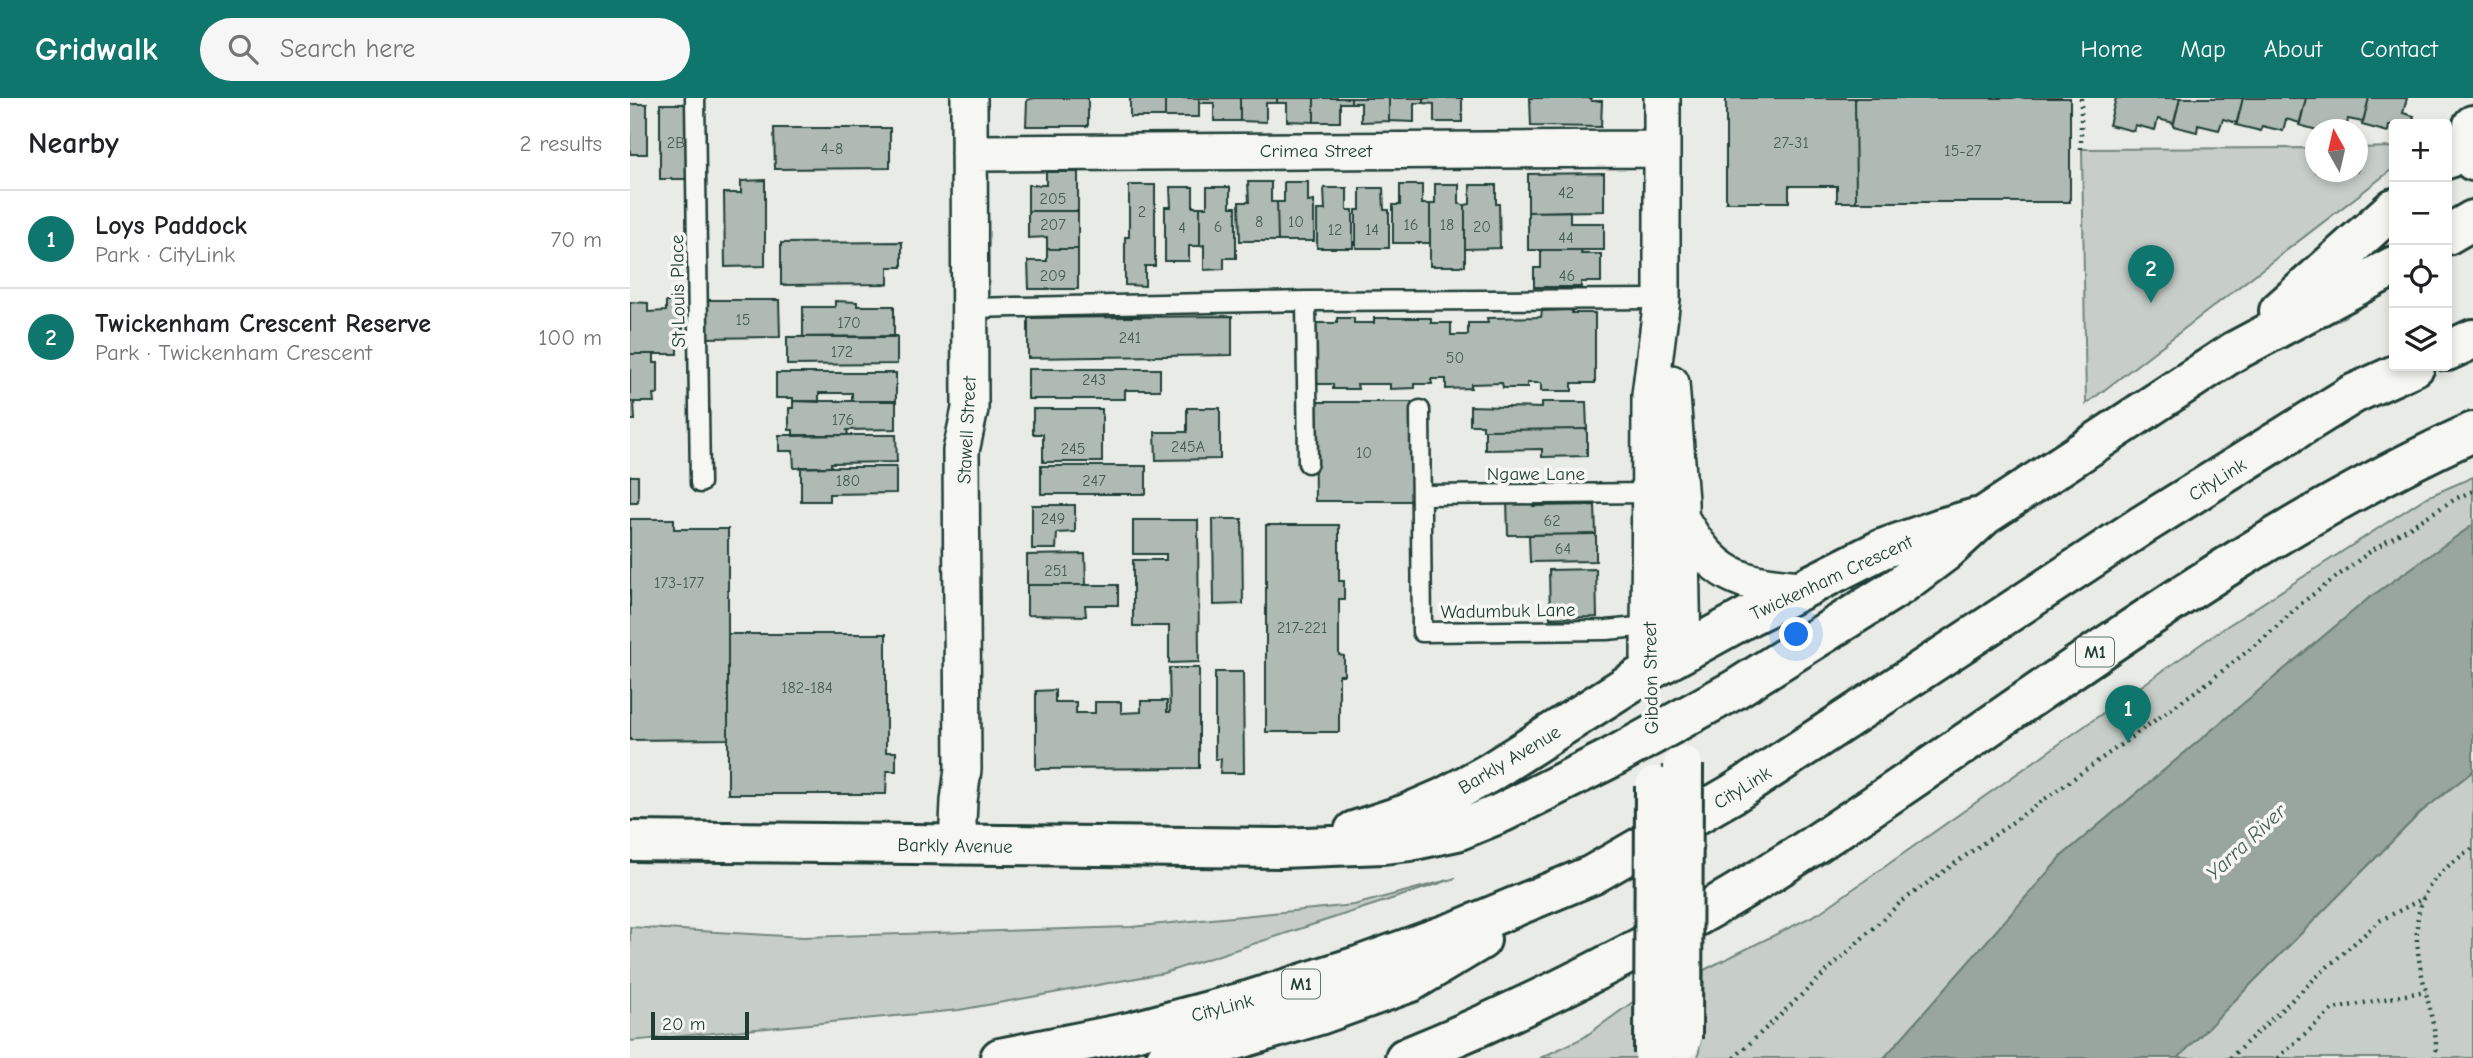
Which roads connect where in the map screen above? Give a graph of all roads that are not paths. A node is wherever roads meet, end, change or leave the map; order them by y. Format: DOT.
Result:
graph roads {
  1 [pos="695,98"];
  2 [pos="969,98"];
  3 [pos="1662,98"];
  4 [pos="1662,149"];
  5 [pos="969,153"];
  6 [pos="2389,212"];
  7 [pos="2473,220"];
  8 [pos="2452,232"];
  9 [pos="2389,269"];
  10 [pos="1662,299"];
  11 [pos="1306,301"];
  12 [pos="969,308"];
  13 [pos="2473,339"];
  14 [pos="2452,349"];
  15 [pos="2233,352"];
  16 [pos="2404,371"];
  17 [pos="1420,410"];
  18 [pos="2473,432"];
  19 [pos="1308,463"];
  20 [pos="701,483"];
  21 [pos="1651,493"];
  22 [pos="1421,495"];
  23 [pos="1984,516"];
  24 [pos="1680,517"];
  25 [pos="1803,589"];
  26 [pos="1648,626"];
  27 [pos="1683,651"];
  28 [pos="1649,671"];
  29 [pos="1684,718"];
  30 [pos="1651,737"];
  31 [pos="1669,776"];
  32 [pos="630,841"];
  33 [pos="957,846"];
  34 [pos="1280,848"];
  35 [pos="1592,875"];
  36 [pos="1668,1052"];
  37 [pos="1000,1058"];
  38 [pos="1166,1058"];
  39 [pos="1405,1058"];
  1 -- 20 [label="lane, St Louis Place"];
  2 -- 5 [label="street, Stawell Street"];
  3 -- 4 [label="street, Gibdon Street"];
  4 -- 5 [label="street, Crimea Street"];
  4 -- 10 [label="street, Gibdon Street"];
  5 -- 12 [label="street, Stawell Street"];
  6 -- 15 [label="main road, Twickenham Crescent"];
  7 -- 8 [label="main road"];
  9 -- 15 [label="main road, Twickenham Crescent"];
  10 -- 11 [label="lane"];
  10 -- 21 [label="street, Gibdon Street"];
  10 -- 24 [label="street, Gibdon Street"];
  11 -- 12 [label="lane"];
  11 -- 19 [label="lane"];
  12 -- 33 [label="street, Stawell Street"];
  13 -- 14 [label="main road"];
  15 -- 23 [label="main road, Twickenham Crescent"];
  16 -- 35 [label="main road, CityLink / M1"];
  17 -- 22 [label="lane, Wadumbuk Lane"];
  18 -- 39 [label="main road, M1"];
  21 -- 22 [label="lane, Ngawe Lane"];
  21 -- 26 [label="street, Gibdon Street"];
  22 -- 26 [label="lane, Wadumbuk Lane"];
  23 -- 25 [label="main road, Twickenham Crescent"];
  23 -- 29 [label="main road, Twickenham Crescent"];
  24 -- 25 [label="street"];
  24 -- 27 [label="street, Gibdon Street"];
  25 -- 27 [label="main road, Twickenham Crescent"];
  26 -- 28 [label="street, Gibdon Street"];
  27 -- 28 [label="main road, Barkly Avenue"];
  27 -- 29 [label="main road, Gibdon Street"];
  28 -- 30 [label="main road, Gibdon Street"];
  28 -- 34 [label="main road, Barkly Avenue"];
  29 -- 30 [label="main road, Barkly Avenue"];
  29 -- 31 [label="main road, Gibdon Street"];
  30 -- 31 [label="main road, Gibdon Street"];
  30 -- 34 [label="main road, Barkly Avenue"];
  31 -- 36 [label="main road, Gibdon Street, bridge"];
  32 -- 33 [label="main road, Barkly Avenue"];
  33 -- 34 [label="main road, Barkly Avenue"];
  35 -- 37 [label="main road, CityLink / M1"];
  35 -- 38 [label="main road, M1"];
}
